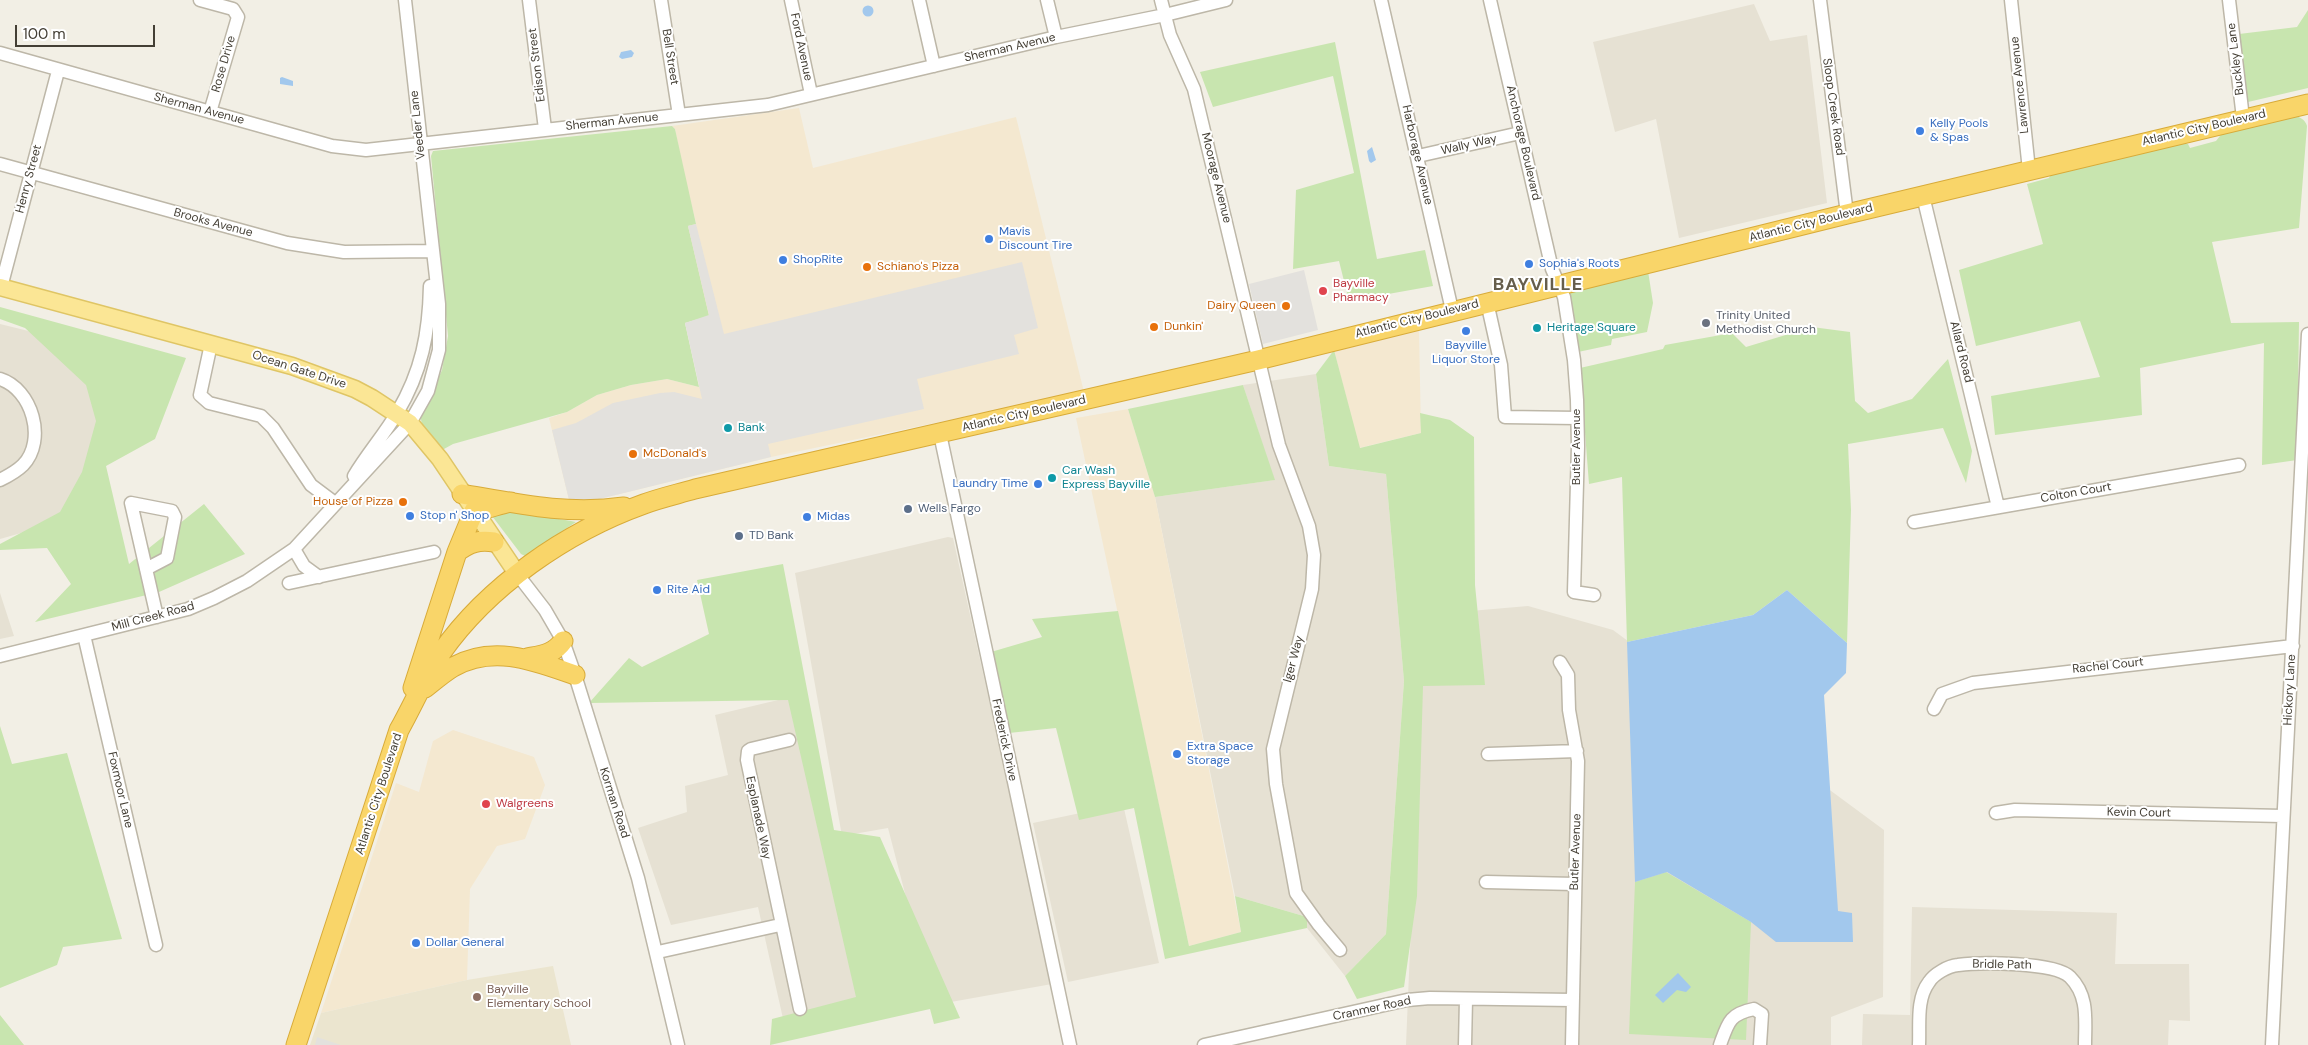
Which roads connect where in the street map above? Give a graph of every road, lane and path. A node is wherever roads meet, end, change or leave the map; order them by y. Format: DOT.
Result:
graph roads {
  1 [pos="200,0"];
  2 [pos="405,0"];
  3 [pos="529,0"];
  4 [pos="660,0"];
  5 [pos="791,0"];
  6 [pos="919,0"];
  7 [pos="1047,0"];
  8 [pos="1161,0"];
  9 [pos="1226,0"];
  10 [pos="1381,0"];
  11 [pos="1490,0"];
  12 [pos="1820,0"];
  13 [pos="2011,0"];
  14 [pos="2229,0"];
  15 [pos="1165,15"];
  16 [pos="1056,37"];
  17 [pos="0,53"];
  18 [pos="934,66"];
  19 [pos="58,71"];
  20 [pos="811,94"];
  21 [pos="2308,104"];
  22 [pos="210,112"];
  23 [pos="680,115"];
  24 [pos="2243,118"];
  25 [pos="545,129"];
  26 [pos="1520,133"];
  27 [pos="420,144"];
  28 [pos="1418,156"];
  29 [pos="0,164"];
  30 [pos="2029,170"];
  31 [pos="30,173"];
  32 [pos="1923,196"];
  33 [pos="1847,214"];
  34 [pos="431,251"];
  35 [pos="1558,284"];
  36 [pos="0,287"];
  37 [pos="1487,302"];
  38 [pos="1452,310"];
  39 [pos="2308,334"];
  40 [pos="212,344"];
  41 [pos="1258,360"];
  42 [pos="0,379"];
  43 [pos="396,414"];
  44 [pos="1577,418"];
  45 [pos="410,423"];
  46 [pos="940,434"];
  47 [pos="2238,465"];
  48 [pos="0,480"];
  49 [pos="462,494"];
  50 [pos="338,500"];
  51 [pos="511,502"];
  52 [pos="643,505"];
  53 [pos="1998,507"];
  54 [pos="474,511"];
  55 [pos="1914,522"];
  56 [pos="494,542"];
  57 [pos="294,549"];
  58 [pos="434,552"];
  59 [pos="457,552"];
  60 [pos="146,569"];
  61 [pos="518,574"];
  62 [pos="319,577"];
  63 [pos="289,583"];
  64 [pos="1594,595"];
  65 [pos="157,617"];
  66 [pos="84,635"];
  67 [pos="563,641"];
  68 [pos="2293,646"];
  69 [pos="0,656"];
  70 [pos="527,658"];
  71 [pos="1560,662"];
  72 [pos="575,675"];
  73 [pos="420,691"];
  74 [pos="1934,709"];
  75 [pos="400,730"];
  76 [pos="789,740"];
  77 [pos="1577,751"];
  78 [pos="1488,754"];
  79 [pos="1996,813"];
  80 [pos="2282,816"];
  81 [pos="1486,882"];
  82 [pos="1575,884"];
  83 [pos="780,926"];
  84 [pos="156,944"];
  85 [pos="1340,950"];
  86 [pos="658,952"];
  87 [pos="1466,999"];
  88 [pos="1573,1000"];
  89 [pos="800,1009"];
  90 [pos="296,1045"];
  91 [pos="678,1045"];
  92 [pos="1070,1045"];
  93 [pos="1204,1045"];
  94 [pos="1465,1045"];
  95 [pos="1572,1045"];
  96 [pos="1720,1045"];
  97 [pos="1760,1045"];
  98 [pos="1919,1045"];
  99 [pos="2084,1045"];
  100 [pos="2272,1045"];
  1 -- 22 [label="street, Rose Drive"];
  2 -- 27 [label="street, Veeder Lane"];
  3 -- 25 [label="street, Edison Street"];
  4 -- 23 [label="street, Bell Street"];
  5 -- 20 [label="street, Ford Avenue"];
  6 -- 18 [label="street"];
  7 -- 16 [label="street"];
  8 -- 15 [label="street, Moorage Avenue"];
  9 -- 15 [label="street, Sherman Avenue"];
  10 -- 28 [label="street, Harborage Avenue"];
  11 -- 26 [label="street, Anchorage Boulevard"];
  12 -- 33 [label="street, Sloop Creek Road"];
  13 -- 30 [label="street, Lawrence Avenue"];
  14 -- 24 [label="street, Buckley Lane"];
  15 -- 16 [label="street, Sherman Avenue"];
  15 -- 41 [label="street, Moorage Avenue"];
  16 -- 18 [label="street, Sherman Avenue"];
  17 -- 19 [label="street, Sherman Avenue"];
  18 -- 20 [label="street, Sherman Avenue"];
  19 -- 22 [label="street, Sherman Avenue"];
  19 -- 31 [label="street, Henry Street"];
  20 -- 23 [label="street, Sherman Avenue"];
  21 -- 24 [label="highway, Atlantic City Boulevard"];
  22 -- 27 [label="street, Sherman Avenue"];
  23 -- 25 [label="street, Sherman Avenue"];
  24 -- 30 [label="highway, Atlantic City Boulevard"];
  25 -- 27 [label="street, Sherman Avenue"];
  26 -- 28 [label="street, Wally Way"];
  26 -- 35 [label="street, Anchorage Boulevard"];
  27 -- 34 [label="street, Veeder Lane"];
  28 -- 38 [label="street, Harborage Avenue"];
  29 -- 31 [label="street, Brooks Avenue"];
  30 -- 32 [label="highway, Atlantic City Boulevard"];
  31 -- 34 [label="street, Brooks Avenue"];
  31 -- 36 [label="street, Henry Street"];
  32 -- 33 [label="highway, Atlantic City Boulevard"];
  32 -- 53 [label="street, Allard Road"];
  33 -- 35 [label="highway, Atlantic City Boulevard"];
  34 -- 43 [label="street, Veeder Lane"];
  34 -- 45 [label="street, Veeder Lane"];
  35 -- 37 [label="highway, Atlantic City Boulevard"];
  35 -- 44 [label="street, Butler Avenue"];
  36 -- 40 [label="main road, Ocean Gate Drive"];
  37 -- 38 [label="highway, Atlantic City Boulevard"];
  37 -- 44 [label="street"];
  38 -- 41 [label="highway, Atlantic City Boulevard"];
  39 -- 68 [label="street, Hickory Lane"];
  40 -- 43 [label="main road, Ocean Gate Drive"];
  40 -- 50 [label="street"];
  41 -- 46 [label="highway, Atlantic City Boulevard"];
  41 -- 85 [label="street, Iger Way"];
  42 -- 48 [label="street"];
  43 -- 45 [label="main road, Ocean Gate Drive"];
  43 -- 50 [label="street, Mill Creek Road"];
  44 -- 64 [label="street, Butler Avenue"];
  45 -- 49 [label="main road, Ocean Gate Drive"];
  45 -- 50 [label="street, Mill Creek Road"];
  46 -- 52 [label="highway, Atlantic City Boulevard"];
  46 -- 92 [label="street, Frederick Drive"];
  47 -- 53 [label="street, Colton Court"];
  49 -- 51 [label="highway"];
  49 -- 54 [label="main road, Ocean Gate Drive"];
  50 -- 57 [label="street, Mill Creek Road"];
  51 -- 52 [label="highway"];
  51 -- 54 [label="highway"];
  52 -- 61 [label="highway, Atlantic City Boulevard"];
  53 -- 55 [label="street, Colton Court"];
  54 -- 56 [label="main road, Ocean Gate Drive"];
  54 -- 59 [label="highway"];
  56 -- 59 [label="highway"];
  56 -- 61 [label="main road, Ocean Gate Drive"];
  57 -- 62 [label="street"];
  57 -- 65 [label="street, Mill Creek Road"];
  58 -- 62 [label="street"];
  59 -- 75 [label="highway"];
  60 -- 60 [label="street"];
  60 -- 65 [label="street"];
  61 -- 67 [label="street, Korman Road"];
  61 -- 73 [label="highway, Atlantic City Boulevard"];
  62 -- 63 [label="street"];
  65 -- 66 [label="street, Mill Creek Road"];
  66 -- 69 [label="street, Mill Creek Road"];
  66 -- 84 [label="street, Foxmoor Lane"];
  67 -- 70 [label="highway"];
  67 -- 72 [label="street, Korman Road"];
  68 -- 74 [label="street, Rachel Court"];
  68 -- 80 [label="street, Hickory Lane"];
  70 -- 72 [label="highway"];
  70 -- 73 [label="highway"];
  71 -- 77 [label="street, Butler Avenue"];
  72 -- 86 [label="street, Korman Road"];
  73 -- 75 [label="highway, Atlantic City Boulevard"];
  75 -- 90 [label="highway, Atlantic City Boulevard"];
  76 -- 83 [label="street, Esplanade Way"];
  77 -- 78 [label="street"];
  77 -- 82 [label="street, Butler Avenue"];
  79 -- 80 [label="street, Kevin Court"];
  80 -- 100 [label="street, Hickory Lane"];
  81 -- 82 [label="street"];
  82 -- 88 [label="street, Butler Avenue"];
  83 -- 86 [label="street"];
  83 -- 89 [label="street, Esplanade Way"];
  86 -- 91 [label="street, Korman Road"];
  87 -- 88 [label="street, Cranmer Road"];
  87 -- 93 [label="street, Cranmer Road"];
  87 -- 94 [label="street"];
  88 -- 95 [label="street, Butler Avenue"];
  96 -- 97 [label="street"];
  98 -- 99 [label="street, Bridle Path"];
}
